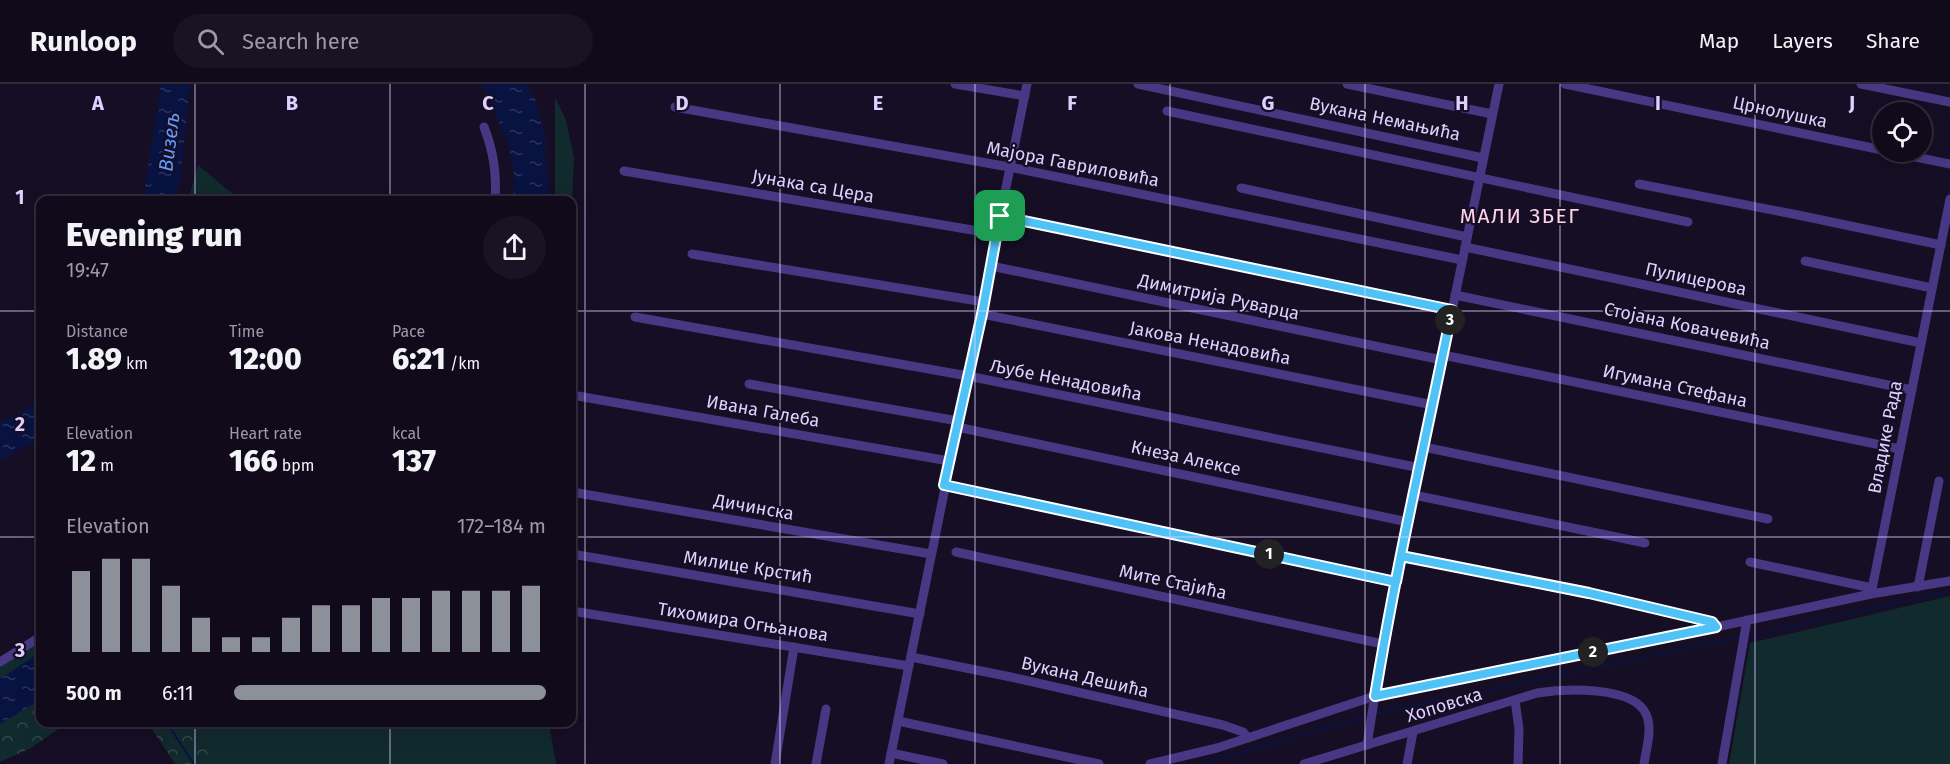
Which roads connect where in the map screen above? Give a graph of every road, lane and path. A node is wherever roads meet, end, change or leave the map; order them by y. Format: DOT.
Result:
graph roads {
  1 [pos="955,84"];
  2 [pos="1027,84"];
  3 [pos="1138,84"];
  4 [pos="1347,84"];
  5 [pos="1499,84"];
  6 [pos="1565,84"];
  7 [pos="1861,84"];
  8 [pos="1025,96"];
  9 [pos="1950,102"];
  10 [pos="675,107"];
  11 [pos="1167,111"];
  12 [pos="1492,114"];
  13 [pos="484,127"];
  14 [pos="1872,148"];
  15 [pos="1483,158"];
  16 [pos="1932,160"];
  17 [pos="1950,164"];
  18 [pos="1010,167"];
  19 [pos="624,171"];
  20 [pos="1479,178"];
  21 [pos="1639,184"];
  22 [pos="1241,188"];
  23 [pos="495,196"];
  24 [pos="1950,199"];
  25 [pos="1000,216"];
  26 [pos="1688,222"];
  27 [pos="996,234"];
  28 [pos="1466,242"];
  29 [pos="1941,245"];
  30 [pos="692,254"];
  31 [pos="1462,260"];
  32 [pos="1805,261"];
  33 [pos="991,266"];
  34 [pos="1932,288"];
  35 [pos="1455,295"];
  36 [pos="984,302"];
  37 [pos="1452,310"];
  38 [pos="982,314"];
  39 [pos="635,317"];
  40 [pos="1921,343"];
  41 [pos="1442,357"];
  42 [pos="968,376"];
  43 [pos="749,384"];
  44 [pos="1912,390"];
  45 [pos="576,396"];
  46 [pos="1432,405"];
  47 [pos="957,424"];
  48 [pos="1424,447"];
  49 [pos="1900,449"];
  50 [pos="949,461"];
  51 [pos="1420,468"];
  52 [pos="1939,481"];
  53 [pos="944,485"];
  54 [pos="576,493"];
  55 [pos="1414,495"];
  56 [pos="1768,519"];
  57 [pos="1408,522"];
  58 [pos="1645,543"];
  59 [pos="956,552"];
  60 [pos="931,554"];
  61 [pos="576,555"];
  62 [pos="1401,556"];
  63 [pos="1750,562"];
  64 [pos="1950,581"];
  65 [pos="1396,582"];
  66 [pos="1918,587"];
  67 [pos="1871,591"];
  68 [pos="576,612"];
  69 [pos="920,614"];
  70 [pos="1747,620"];
  71 [pos="1716,627"];
  72 [pos="36,640"];
  73 [pos="1383,644"];
  74 [pos="794,647"];
  75 [pos="910,661"];
  76 [pos="0,662"];
  77 [pos="1375,696"];
  78 [pos="1515,700"];
  79 [pos="826,709"];
  80 [pos="898,721"];
  81 [pos="1413,732"];
  82 [pos="1248,738"];
  83 [pos="1368,741"];
  84 [pos="891,753"];
  85 [pos="776,764"];
  86 [pos="816,764"];
  87 [pos="889,764"];
  88 [pos="944,764"];
  89 [pos="1099,764"];
  90 [pos="1150,764"];
  91 [pos="1304,764"];
  92 [pos="1407,764"];
  93 [pos="1518,764"];
  94 [pos="1644,764"];
  95 [pos="1722,764"];
  1 -- 8 [label="street"];
  2 -- 8 [label="street"];
  3 -- 15 [label="street, Вукана Немањића"];
  4 -- 12 [label="street"];
  5 -- 12 [label="street"];
  6 -- 14 [label="street, Црнолушка"];
  7 -- 9 [label="street"];
  8 -- 18 [label="street"];
  10 -- 18 [label="street, Мајора Гавриловића"];
  11 -- 20 [label="street"];
  12 -- 15 [label="street"];
  13 -- 23 [label="street"];
  15 -- 20 [label="street"];
  16 -- 17 [label="street"];
  18 -- 25 [label="street"];
  18 -- 31 [label="street, Мајора Гавриловића"];
  19 -- 27 [label="street, Јунака са Цера"];
  20 -- 26 [label="street"];
  20 -- 28 [label="street"];
  21 -- 29 [label="street"];
  22 -- 28 [label="street, Пулицерова"];
  24 -- 29 [label="street, Владике Рада"];
  25 -- 27 [label="street"];
  25 -- 37 [label="street"];
  27 -- 33 [label="street"];
  28 -- 31 [label="street"];
  28 -- 40 [label="street, Пулицерова"];
  29 -- 34 [label="street, Владике Рада"];
  30 -- 36 [label="street"];
  31 -- 35 [label="street"];
  32 -- 34 [label="street"];
  33 -- 36 [label="street"];
  33 -- 41 [label="street, Димитрија Руварца"];
  34 -- 40 [label="street, Владике Рада"];
  35 -- 37 [label="street"];
  35 -- 44 [label="street, Стојана Ковачевића"];
  36 -- 38 [label="street"];
  37 -- 41 [label="street"];
  38 -- 42 [label="street"];
  38 -- 46 [label="street, Јакова Ненадовића"];
  39 -- 42 [label="street, Љубе Ненадовића"];
  40 -- 44 [label="street, Владике Рада"];
  41 -- 46 [label="street"];
  41 -- 49 [label="street, Игумана Стефана"];
  42 -- 47 [label="street"];
  42 -- 51 [label="street, Љубе Ненадовића"];
  43 -- 47 [label="street"];
  44 -- 49 [label="street, Владике Рада"];
  45 -- 50 [label="street, Ивана Галеба"];
  46 -- 48 [label="street"];
  47 -- 50 [label="street"];
  47 -- 57 [label="street, Кнеза Алексе"];
  48 -- 51 [label="street"];
  48 -- 56 [label="street"];
  49 -- 67 [label="street, Владике Рада"];
  50 -- 53 [label="street"];
  51 -- 55 [label="street"];
  52 -- 66 [label="street"];
  53 -- 60 [label="street"];
  53 -- 65 [label="street"];
  54 -- 60 [label="street, Дичинска"];
  55 -- 57 [label="street"];
  55 -- 58 [label="street"];
  57 -- 62 [label="street"];
  59 -- 73 [label="street, Мите Стајића"];
  60 -- 69 [label="street"];
  61 -- 69 [label="street, Милице Крстић"];
  62 -- 65 [label="street"];
  62 -- 71 [label="street"];
  63 -- 67 [label="street"];
  64 -- 66 [label="street"];
  65 -- 73 [label="street"];
  66 -- 67 [label="street"];
  67 -- 70 [label="street"];
  68 -- 74 [label="street, Тихомира Огњанова"];
  69 -- 75 [label="street"];
  70 -- 71 [label="street"];
  70 -- 95 [label="street"];
  71 -- 77 [label="street"];
  72 -- 76 [label="street"];
  73 -- 77 [label="street"];
  74 -- 75 [label="street, Тихомира Огњанова"];
  74 -- 85 [label="street"];
  75 -- 80 [label="street"];
  75 -- 82 [label="street, Вукана Дешића"];
  77 -- 82 [label="street"];
  77 -- 83 [label="street"];
  78 -- 81 [label="street, Хоповска"];
  78 -- 93 [label="street"];
  78 -- 94 [label="street, Хоповска"];
  79 -- 86 [label="street"];
  80 -- 84 [label="street"];
  80 -- 89 [label="street"];
  81 -- 83 [label="street, Хоповска"];
  81 -- 92 [label="street"];
  82 -- 90 [label="street"];
  83 -- 91 [label="street, Хоповска"];
  84 -- 87 [label="street"];
  84 -- 88 [label="street"];
}
